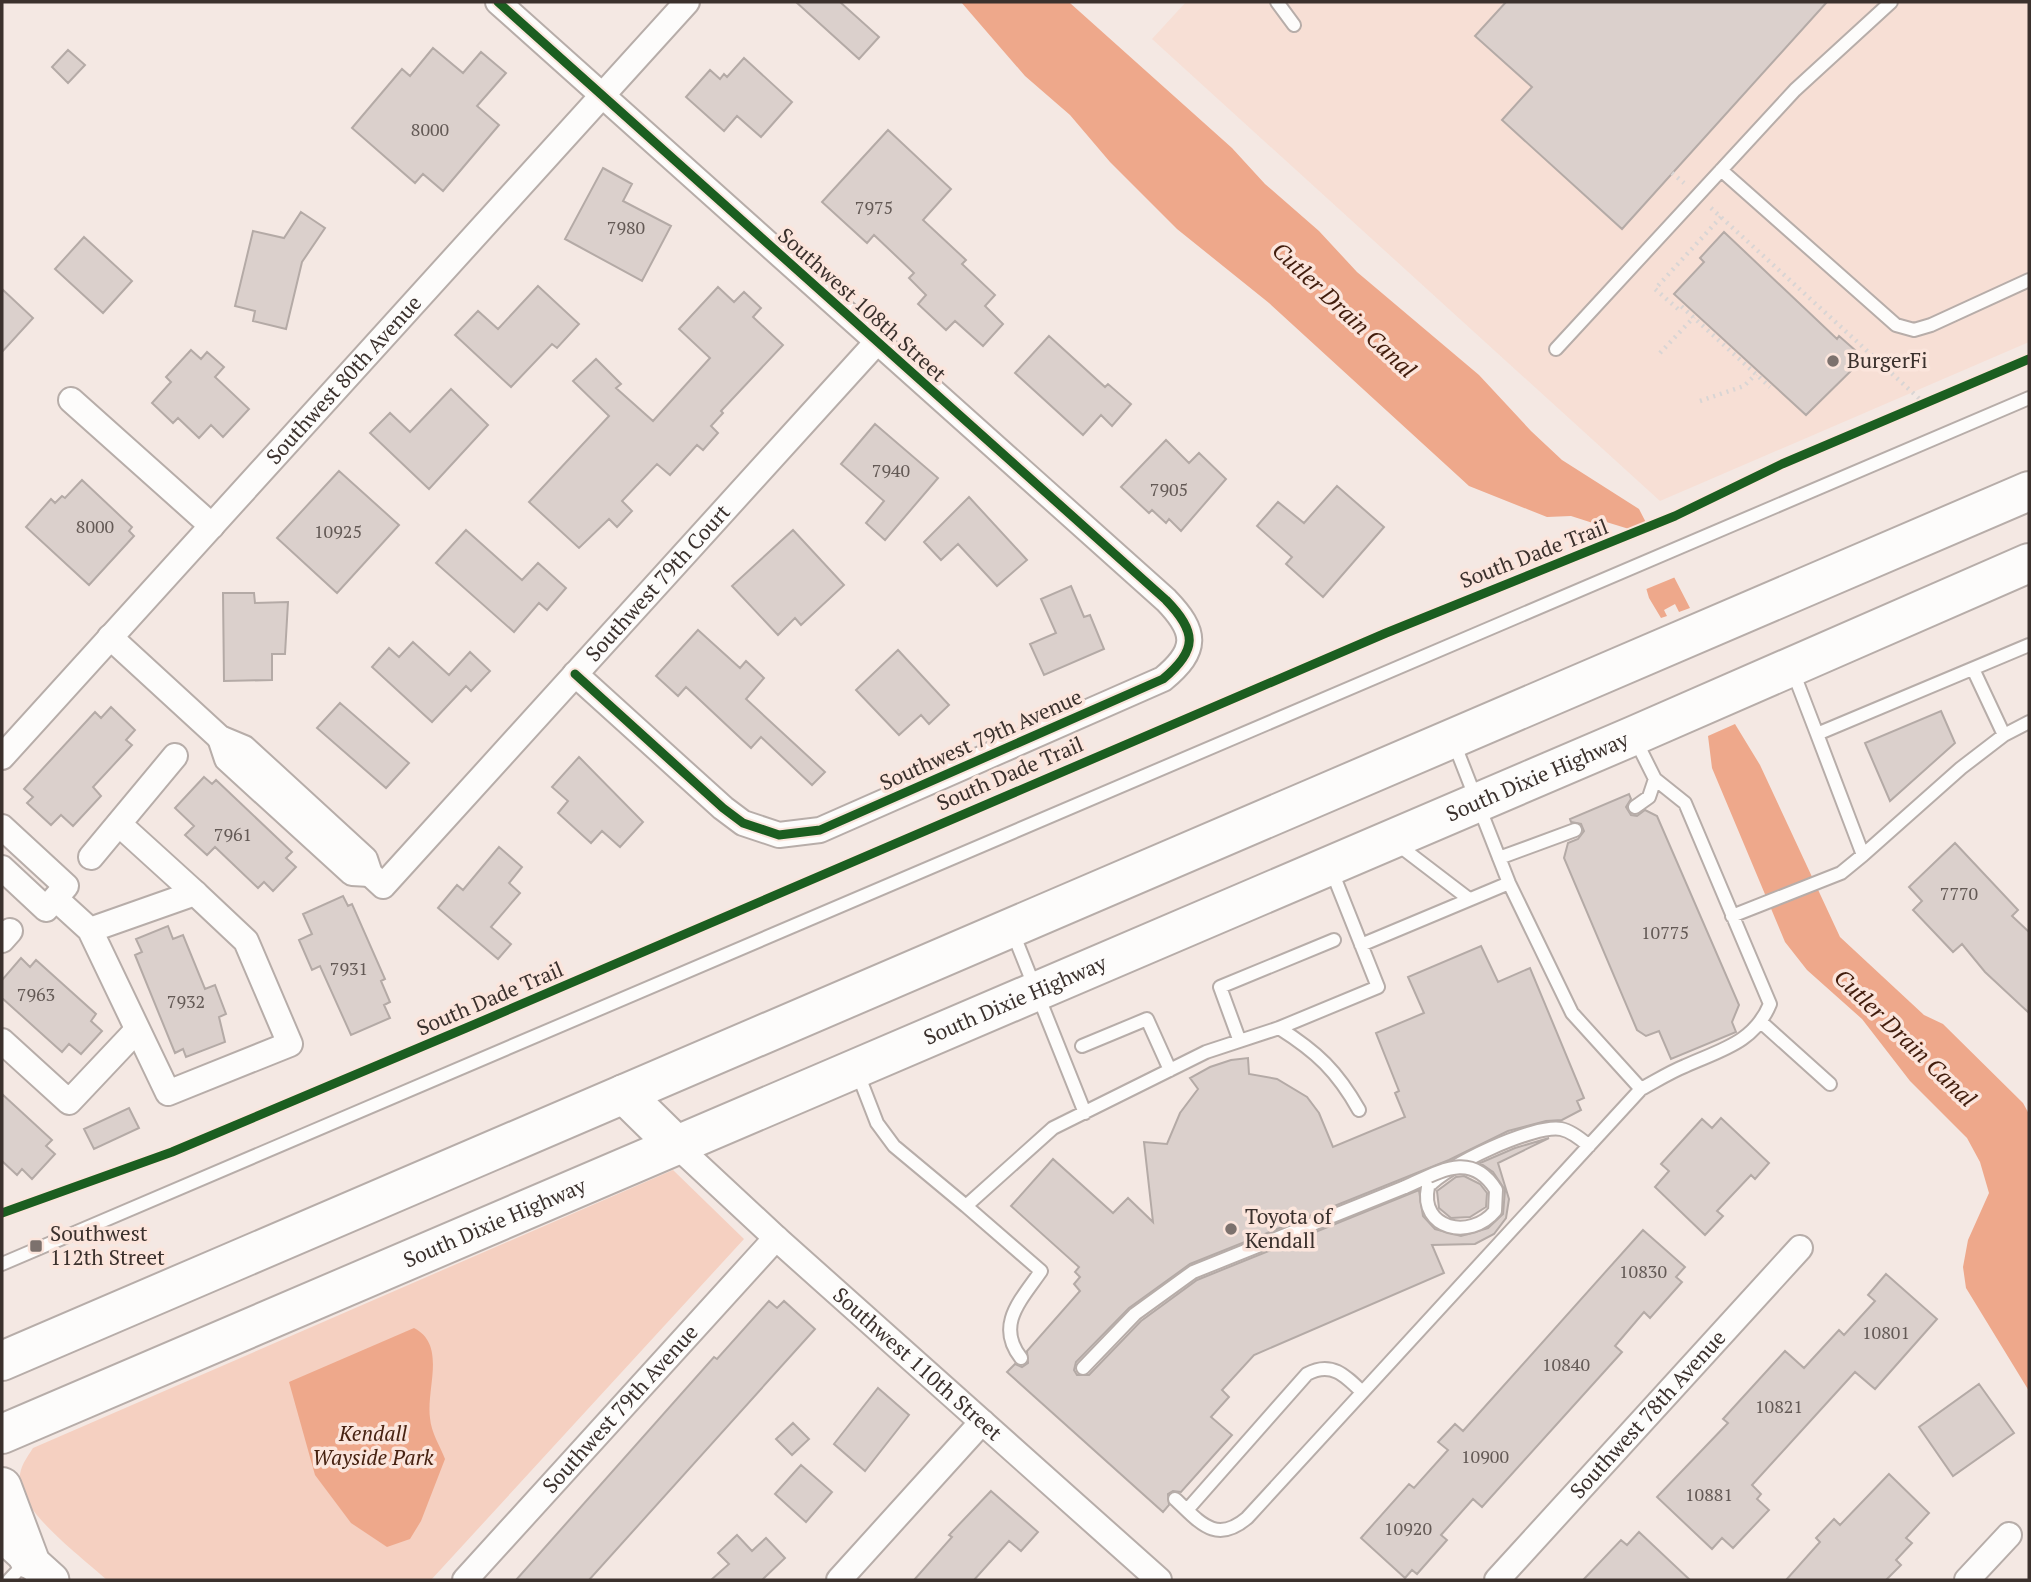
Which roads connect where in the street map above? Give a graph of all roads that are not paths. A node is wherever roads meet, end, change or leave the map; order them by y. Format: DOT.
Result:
graph roads {
  1 [pos="498,2"];
  2 [pos="687,2"];
  3 [pos="1277,2"];
  4 [pos="1891,2"];
  5 [pos="1294,26"];
  6 [pos="602,96"];
  7 [pos="1721,170"];
  8 [pos="2029,280"];
  9 [pos="877,342"];
  10 [pos="1556,349"];
  11 [pos="2029,398"];
  12 [pos="71,400"];
  13 [pos="2029,491"];
  14 [pos="212,526"];
  15 [pos="2029,562"];
  16 [pos="110,637"];
  17 [pos="1190,643"];
  18 [pos="2029,645"];
  19 [pos="1791,667"];
  20 [pos="1973,668"];
  21 [pos="575,674"];
  22 [pos="2029,722"];
  23 [pos="1816,734"];
  24 [pos="2004,735"];
  25 [pos="1633,736"];
  26 [pos="1453,739"];
  27 [pos="175,756"];
  28 [pos="2,757"];
  29 [pos="1655,779"];
  30 [pos="1477,802"];
  31 [pos="1635,807"];
  32 [pos="119,824"];
  33 [pos="2,827"];
  34 [pos="1574,830"];
  35 [pos="1391,839"];
  36 [pos="1863,855"];
  37 [pos="91,857"];
  38 [pos="1499,858"];
  39 [pos="1330,865"];
  40 [pos="2,868"];
  41 [pos="1509,883"];
  42 [pos="195,893"];
  43 [pos="56,898"];
  44 [pos="1469,899"];
  45 [pos="1732,916"];
  46 [pos="1012,929"];
  47 [pos="90,930"];
  48 [pos="1334,940"];
  49 [pos="1361,945"];
  50 [pos="1035,992"];
  51 [pos="1761,1022"];
  52 [pos="1279,1028"];
  53 [pos="137,1030"];
  54 [pos="1239,1039"];
  55 [pos="2,1041"];
  56 [pos="1082,1046"];
  57 [pos="856,1068"];
  58 [pos="1170,1070"];
  59 [pos="1830,1084"];
  60 [pos="1642,1089"];
  61 [pos="624,1094"];
  62 [pos="1359,1110"];
  63 [pos="1085,1112"];
  64 [pos="676,1145"];
  65 [pos="1589,1146"];
  66 [pos="965,1206"];
  67 [pos="776,1238"];
  68 [pos="1800,1248"];
  69 [pos="2,1264"];
  70 [pos="1020,1358"];
  71 [pos="2,1361"];
  72 [pos="1083,1368"];
  73 [pos="1362,1392"];
  74 [pos="982,1422"];
  75 [pos="7,1432"];
  76 [pos="2,1475"];
  77 [pos="2,1486"];
  78 [pos="1175,1499"];
  79 [pos="1187,1510"];
  80 [pos="2009,1535"];
  81 [pos="23,1563"];
  82 [pos="465,1580"];
  83 [pos="839,1580"];
  84 [pos="1159,1580"];
  85 [pos="1497,1580"];
  86 [pos="1968,1580"];
  1 -- 6 [label="street, Southwest 108th Street"];
  2 -- 6 [label="street, Southwest 80th Avenue"];
  3 -- 5 [label="lane"];
  4 -- 7 [label="lane"];
  6 -- 9 [label="street, Southwest 108th Street"];
  6 -- 14 [label="street, Southwest 80th Avenue"];
  7 -- 8 [label="lane"];
  7 -- 10 [label="lane"];
  9 -- 17 [label="street, Southwest 108th Street"];
  9 -- 21 [label="street, Southwest 79th Court"];
  11 -- 69 [label="lane"];
  12 -- 14 [label="street"];
  13 -- 26 [label="highway"];
  14 -- 16 [label="street, Southwest 80th Avenue"];
  15 -- 19 [label="highway, South Dixie Highway"];
  16 -- 21 [label="street, Southwest 79th Court"];
  16 -- 28 [label="street, Southwest 80th Avenue"];
  17 -- 21 [label="street, Southwest 79th Avenue"];
  18 -- 20 [label="lane"];
  19 -- 23 [label="lane"];
  19 -- 25 [label="highway, South Dixie Highway"];
  20 -- 23 [label="lane"];
  20 -- 24 [label="lane"];
  22 -- 24 [label="lane"];
  23 -- 36 [label="lane"];
  24 -- 36 [label="lane"];
  25 -- 29 [label="lane"];
  25 -- 30 [label="highway, South Dixie Highway"];
  26 -- 30 [label="lane"];
  26 -- 46 [label="highway"];
  27 -- 32 [label="street"];
  29 -- 31 [label="lane"];
  29 -- 45 [label="lane"];
  30 -- 35 [label="highway, South Dixie Highway"];
  30 -- 38 [label="lane"];
  32 -- 37 [label="street"];
  32 -- 42 [label="street"];
  33 -- 43 [label="street"];
  34 -- 38 [label="lane"];
  35 -- 39 [label="highway, South Dixie Highway"];
  35 -- 44 [label="lane"];
  36 -- 45 [label="lane"];
  38 -- 41 [label="lane"];
  39 -- 49 [label="lane"];
  39 -- 50 [label="highway, South Dixie Highway"];
  40 -- 43 [label="street"];
  41 -- 44 [label="lane"];
  41 -- 60 [label="lane"];
  42 -- 47 [label="street"];
  42 -- 53 [label="street"];
  43 -- 47 [label="street"];
  44 -- 49 [label="lane"];
  45 -- 51 [label="lane"];
  46 -- 50 [label="lane"];
  46 -- 61 [label="highway"];
  47 -- 53 [label="street"];
  48 -- 54 [label="lane"];
  49 -- 52 [label="lane"];
  50 -- 57 [label="highway, South Dixie Highway"];
  50 -- 63 [label="lane"];
  51 -- 59 [label="lane"];
  51 -- 60 [label="lane"];
  52 -- 54 [label="lane"];
  52 -- 62 [label="lane"];
  53 -- 55 [label="street"];
  54 -- 58 [label="lane"];
  56 -- 58 [label="lane"];
  57 -- 64 [label="highway, South Dixie Highway"];
  57 -- 66 [label="lane"];
  58 -- 63 [label="lane"];
  60 -- 65 [label="lane"];
  61 -- 64 [label="highway"];
  61 -- 71 [label="highway"];
  63 -- 66 [label="lane"];
  64 -- 67 [label="street, Southwest 110th Street"];
  64 -- 75 [label="highway, South Dixie Highway"];
  65 -- 72 [label="lane, bridge"];
  65 -- 73 [label="lane"];
  66 -- 70 [label="lane"];
  67 -- 74 [label="street, Southwest 110th Street"];
  67 -- 82 [label="street, Southwest 79th Avenue"];
  68 -- 85 [label="street, Southwest 78th Avenue"];
  73 -- 79 [label="lane"];
  73 -- 79 [label="lane"];
  74 -- 83 [label="street"];
  74 -- 84 [label="street, Southwest 110th Street"];
  75 -- 76 [label="highway"];
  77 -- 81 [label="highway"];
  78 -- 79 [label="lane"];
  80 -- 86 [label="street"];
}
